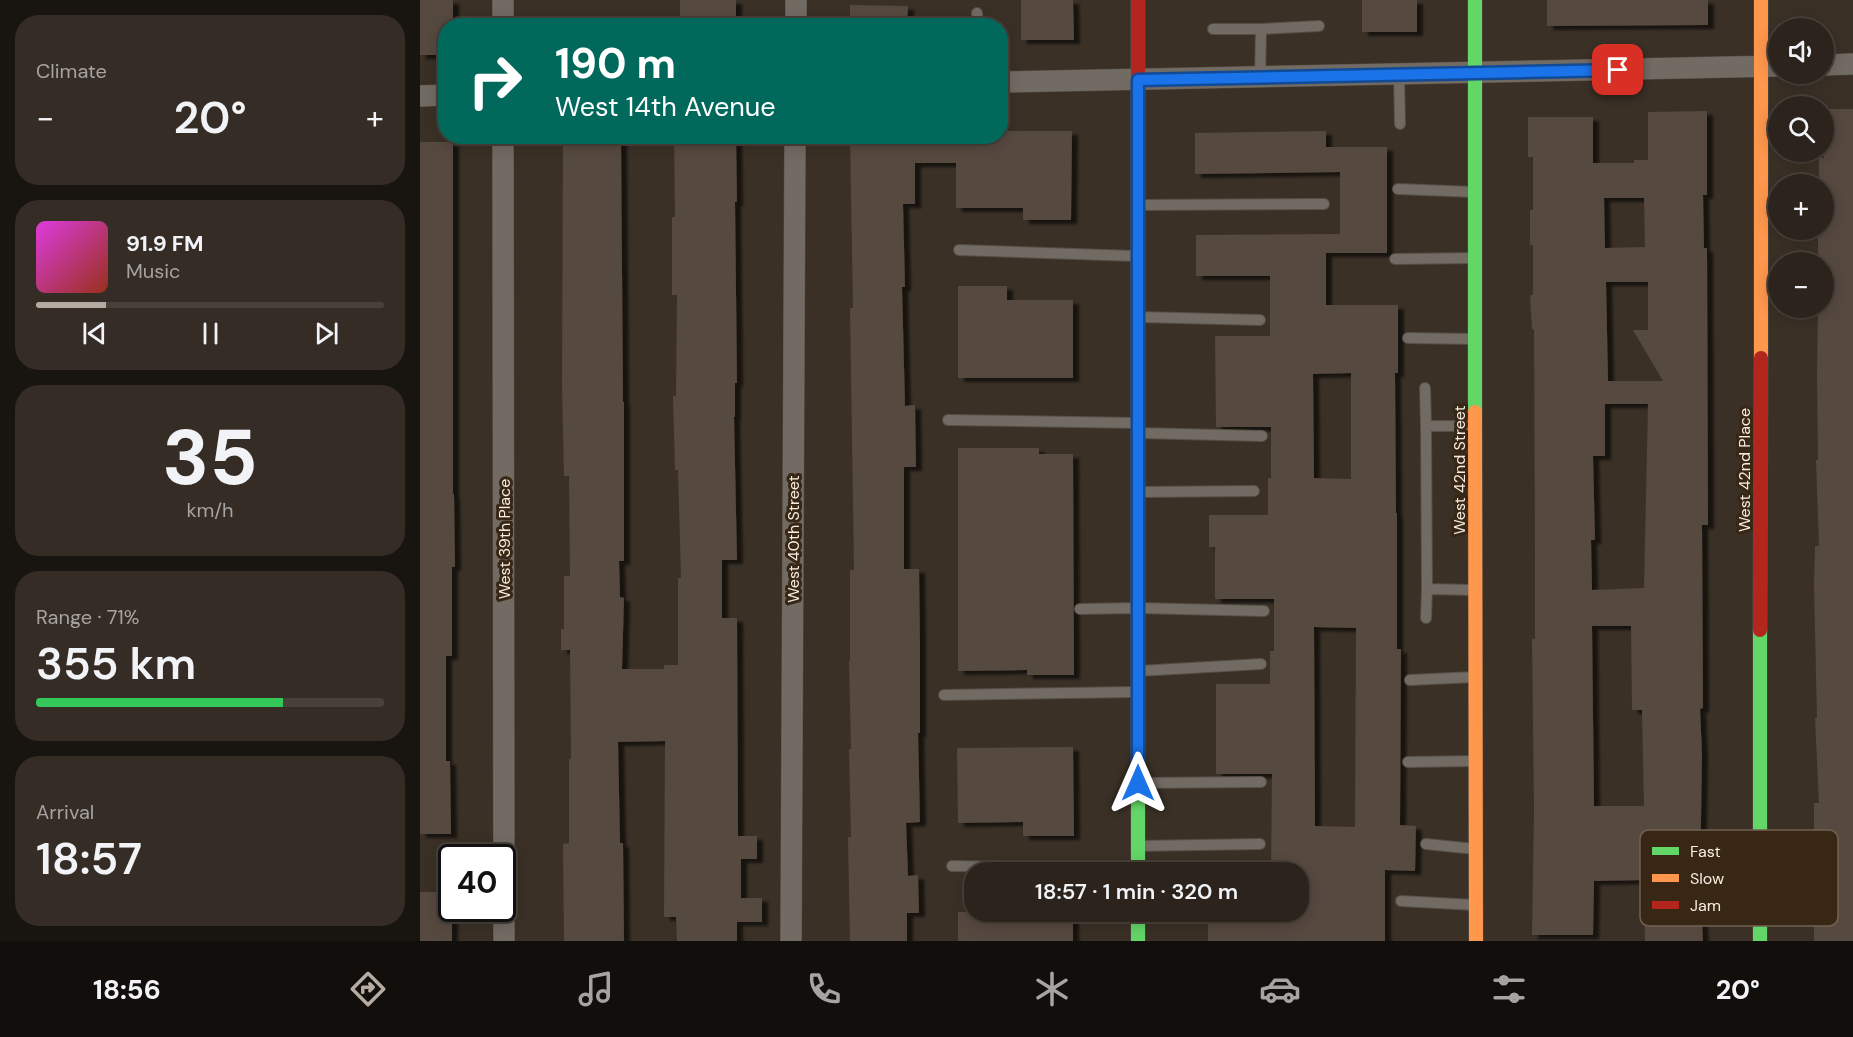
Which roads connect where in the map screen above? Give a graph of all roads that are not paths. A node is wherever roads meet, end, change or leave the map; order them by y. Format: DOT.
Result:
graph roads {
  1 [pos="503,0"];
  2 [pos="796,0"];
  3 [pos="1138,0"];
  4 [pos="1475,0"];
  5 [pos="1761,0"];
  6 [pos="977,13"];
  7 [pos="503,18"];
  8 [pos="796,18"];
  9 [pos="977,18"];
  10 [pos="1319,26"];
  11 [pos="1213,29"];
  12 [pos="1261,29"];
  13 [pos="1768,51"];
  14 [pos="1853,64"];
  15 [pos="1834,65"];
  16 [pos="1768,66"];
  17 [pos="1475,73"];
  18 [pos="1399,75"];
  19 [pos="1260,78"];
  20 [pos="1138,80"];
  21 [pos="1008,82"];
  22 [pos="1770,84"];
  23 [pos="438,95"];
  24 [pos="420,96"];
  25 [pos="1400,124"];
  26 [pos="503,144"];
  27 [pos="795,144"];
  28 [pos="1398,189"];
  29 [pos="1475,192"];
  30 [pos="1324,204"];
  31 [pos="1138,205"];
  32 [pos="959,250"];
  33 [pos="1138,256"];
  34 [pos="1475,258"];
  35 [pos="1395,259"];
  36 [pos="1138,317"];
  37 [pos="1260,320"];
  38 [pos="1408,338"];
  39 [pos="1475,339"];
  40 [pos="1425,388"];
  41 [pos="948,420"];
  42 [pos="1426,426"];
  43 [pos="1475,426"];
  44 [pos="1138,428"];
  45 [pos="1262,436"];
  46 [pos="1254,491"];
  47 [pos="1138,492"];
  48 [pos="1427,589"];
  49 [pos="1475,590"];
  50 [pos="1138,608"];
  51 [pos="1080,609"];
  52 [pos="1264,611"];
  53 [pos="1426,618"];
  54 [pos="1261,664"];
  55 [pos="1138,671"];
  56 [pos="1475,677"];
  57 [pos="1410,680"];
  58 [pos="1138,692"];
  59 [pos="944,695"];
  60 [pos="1475,761"];
  61 [pos="1408,762"];
  62 [pos="1261,782"];
  63 [pos="1138,783"];
  64 [pos="1762,830"];
  65 [pos="1260,843"];
  66 [pos="1426,844"];
  67 [pos="1138,846"];
  68 [pos="1476,849"];
  69 [pos="1138,862"];
  70 [pos="951,866"];
  71 [pos="964,866"];
  72 [pos="1401,901"];
  73 [pos="1476,905"];
  74 [pos="1138,922"];
  75 [pos="1761,926"];
  76 [pos="504,941"];
  77 [pos="791,941"];
  78 [pos="1138,941"];
  79 [pos="1476,941"];
  80 [pos="1761,941"];
  1 -- 7 [label="street"];
  2 -- 8 [label="street"];
  3 -- 20 [label="street"];
  4 -- 17 [label="street, West 42nd Street"];
  5 -- 13 [label="street, West 42nd Place"];
  6 -- 9 [label="lane"];
  10 -- 12 [label="lane"];
  11 -- 12 [label="lane"];
  12 -- 19 [label="lane"];
  14 -- 15 [label="street"];
  16 -- 17 [label="street"];
  17 -- 18 [label="street"];
  17 -- 29 [label="street, West 42nd Street"];
  18 -- 19 [label="street"];
  18 -- 25 [label="lane"];
  19 -- 20 [label="street"];
  20 -- 21 [label="street"];
  20 -- 31 [label="street"];
  22 -- 64 [label="street, West 42nd Place"];
  23 -- 24 [label="street"];
  26 -- 76 [label="street, West 39th Place"];
  27 -- 77 [label="street, West 40th Street"];
  28 -- 29 [label="lane"];
  29 -- 34 [label="street, West 42nd Street"];
  30 -- 31 [label="lane"];
  31 -- 33 [label="street"];
  32 -- 33 [label="lane"];
  33 -- 36 [label="street"];
  34 -- 35 [label="lane"];
  34 -- 39 [label="street, West 42nd Street"];
  36 -- 37 [label="lane"];
  36 -- 44 [label="street"];
  38 -- 39 [label="lane"];
  39 -- 43 [label="street, West 42nd Street"];
  40 -- 42 [label="lane"];
  41 -- 44 [label="lane"];
  42 -- 43 [label="lane"];
  42 -- 48 [label="lane"];
  43 -- 49 [label="street, West 42nd Street"];
  44 -- 45 [label="lane"];
  44 -- 47 [label="street"];
  46 -- 47 [label="lane"];
  47 -- 50 [label="street"];
  48 -- 49 [label="lane"];
  48 -- 53 [label="lane"];
  49 -- 56 [label="street, West 42nd Street"];
  50 -- 51 [label="lane"];
  50 -- 52 [label="lane"];
  50 -- 55 [label="street"];
  54 -- 55 [label="lane"];
  55 -- 58 [label="street"];
  56 -- 57 [label="lane"];
  56 -- 60 [label="street, West 42nd Street"];
  58 -- 59 [label="lane"];
  58 -- 63 [label="street"];
  60 -- 61 [label="lane"];
  60 -- 68 [label="street, West 42nd Street"];
  62 -- 63 [label="lane"];
  63 -- 67 [label="street"];
  65 -- 67 [label="lane"];
  66 -- 68 [label="lane"];
  67 -- 69 [label="street"];
  68 -- 73 [label="street, West 42nd Street"];
  70 -- 71 [label="lane"];
  72 -- 73 [label="lane"];
  73 -- 79 [label="street, West 42nd Street"];
  74 -- 78 [label="street"];
  75 -- 80 [label="street, West 42nd Place"];
}
